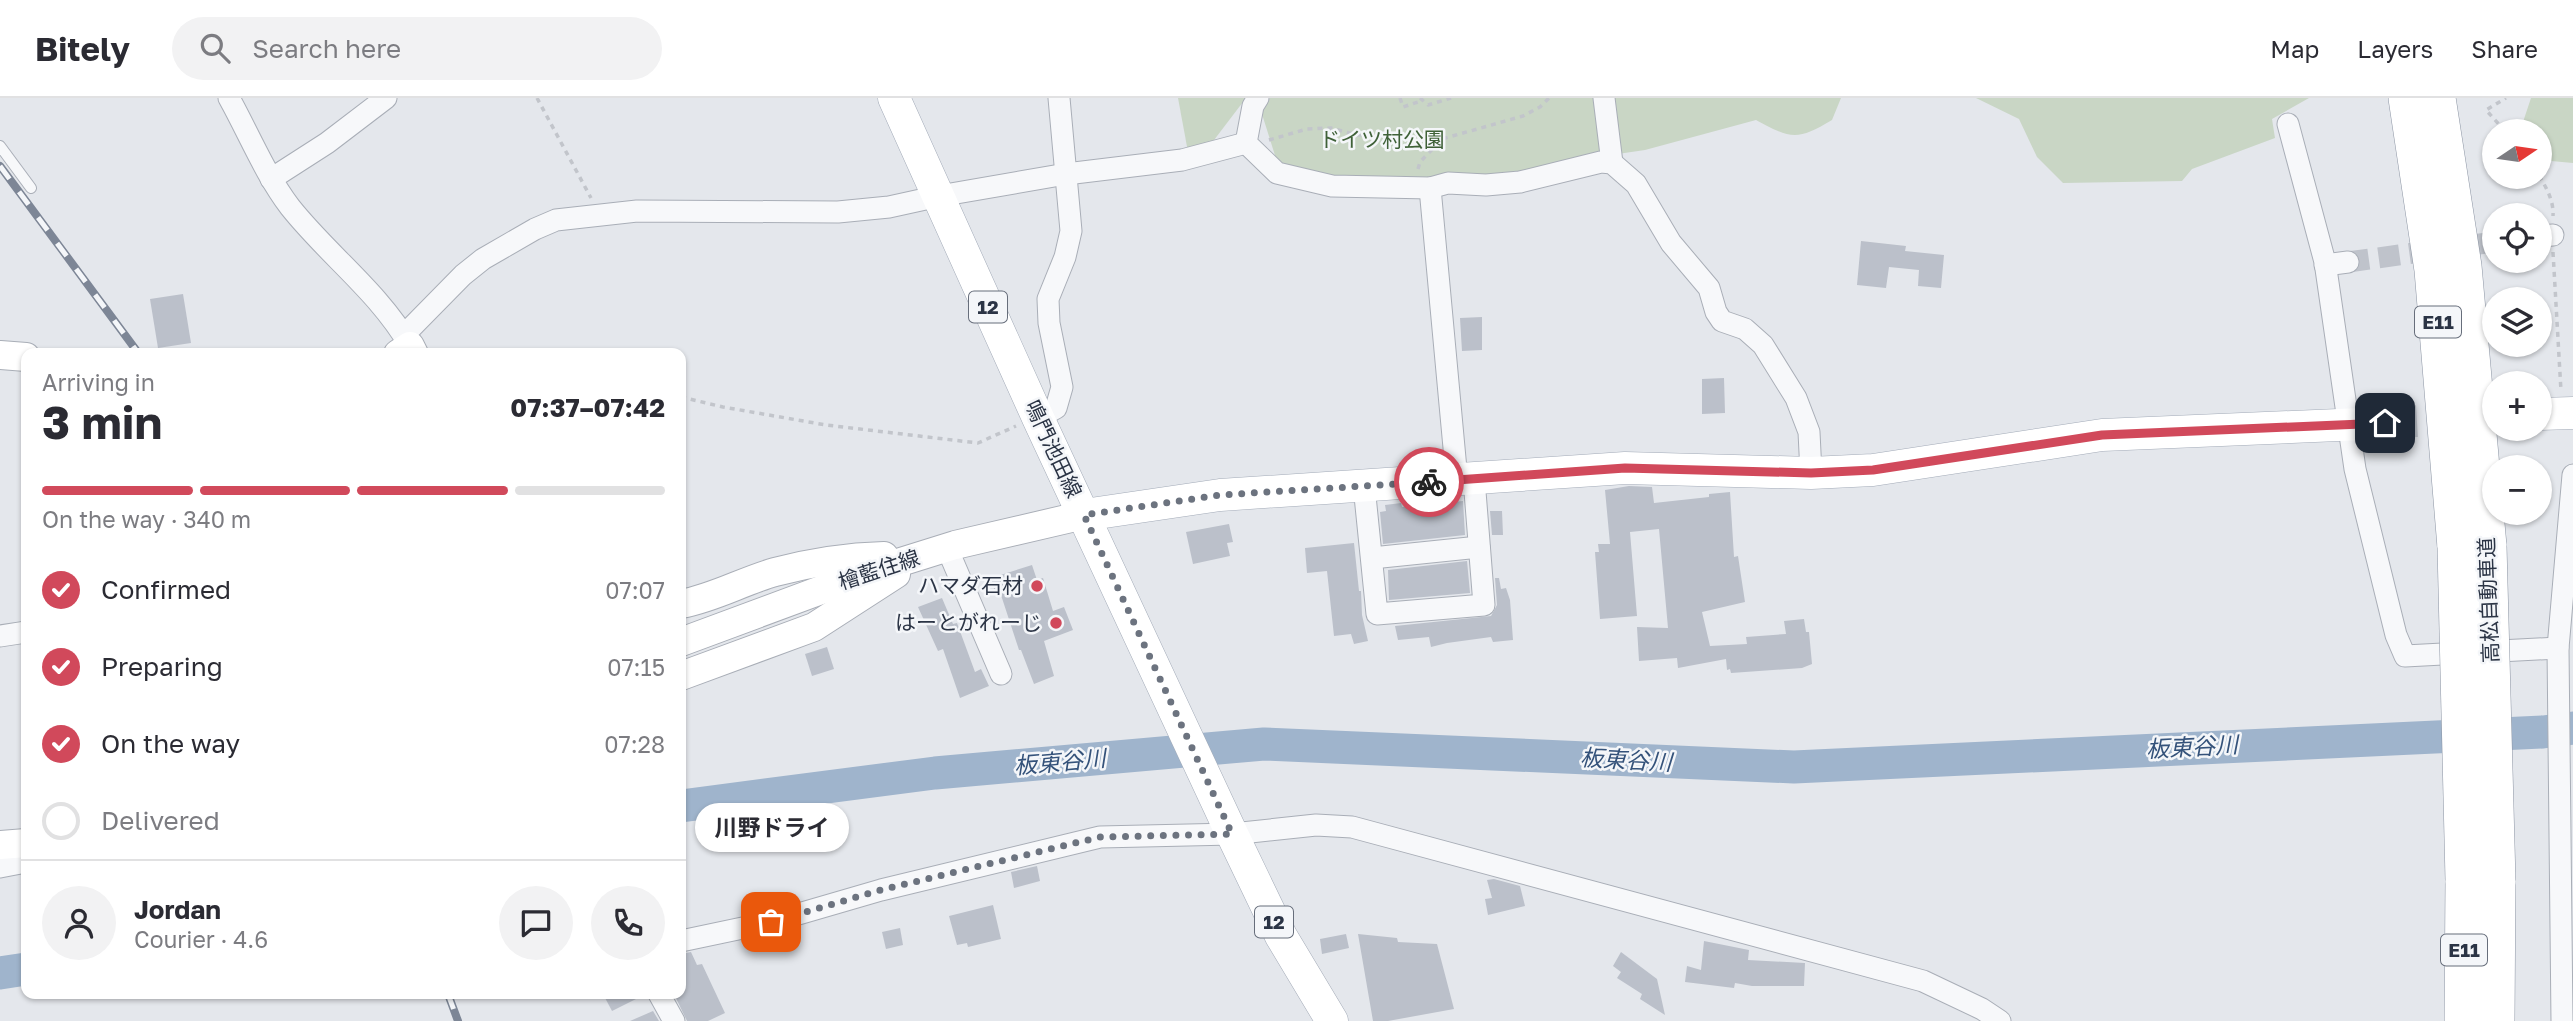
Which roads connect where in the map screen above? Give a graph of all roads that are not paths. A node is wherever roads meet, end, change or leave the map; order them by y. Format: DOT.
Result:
graph roads {
  1 [pos="229,98"];
  2 [pos="386,98"];
  3 [pos="894,98"];
  4 [pos="1059,98"];
  5 [pos="1258,98"];
  6 [pos="1604,98"];
  7 [pos="2392,98"];
  8 [pos="2407,98"];
  9 [pos="2437,98"];
  10 [pos="2288,124"];
  11 [pos="1246,144"];
  12 [pos="0,146"];
  13 [pos="1612,163"];
  14 [pos="1066,174"];
  15 [pos="271,179"];
  16 [pos="32,188"];
  17 [pos="1424,188"];
  18 [pos="939,196"];
  19 [pos="2348,262"];
  20 [pos="2325,265"];
  21 [pos="2432,270"];
  22 [pos="407,347"];
  23 [pos="0,355"];
  24 [pos="21,357"];
  25 [pos="1038,418"];
  26 [pos="2349,423"];
  27 [pos="2385,423"];
  28 [pos="1811,473"];
  29 [pos="2573,475"];
  30 [pos="1466,479"];
  31 [pos="1364,486"];
  32 [pos="1084,515"];
  33 [pos="1479,547"];
  34 [pos="2472,547"];
  35 [pos="936,551"];
  36 [pos="1372,558"];
  37 [pos="686,603"];
  38 [pos="21,633"];
  39 [pos="0,635"];
  40 [pos="686,640"];
  41 [pos="2558,652"];
  42 [pos="686,674"];
  43 [pos="1001,674"];
  44 [pos="1229,826"];
  45 [pos="21,843"];
  46 [pos="0,845"];
  47 [pos="21,863"];
  48 [pos="0,867"];
  49 [pos="2480,881"];
  50 [pos="686,940"];
  51 [pos="662,999"];
  52 [pos="674,1021"];
  53 [pos="1332,1021"];
  54 [pos="2000,1021"];
  55 [pos="2463,1021"];
  56 [pos="2496,1021"];
  57 [pos="2562,1021"];
  1 -- 15 [label="street"];
  2 -- 15 [label="street"];
  3 -- 18 [label="main road, 鳴門池田線 / 12"];
  4 -- 14 [label="street"];
  5 -- 11 [label="street"];
  6 -- 13 [label="street"];
  7 -- 21 [label="highway"];
  8 -- 21 [label="highway, 高松自動車道 / E11"];
  9 -- 34 [label="highway, 高松自動車道 / E11"];
  10 -- 20 [label="street"];
  11 -- 14 [label="street"];
  11 -- 17 [label="street"];
  12 -- 16 [label="lane"];
  13 -- 17 [label="street"];
  13 -- 28 [label="street"];
  14 -- 18 [label="street"];
  14 -- 25 [label="street"];
  15 -- 22 [label="street"];
  17 -- 30 [label="street"];
  18 -- 22 [label="street"];
  18 -- 25 [label="main road, 鳴門池田線 / 12"];
  19 -- 20 [label="street"];
  20 -- 26 [label="street"];
  21 -- 34 [label="highway, 高松自動車道 / E11"];
  23 -- 24 [label="main road"];
  25 -- 32 [label="main road, 鳴門池田線 / 12"];
  26 -- 27 [label="main road"];
  26 -- 28 [label="main road"];
  26 -- 41 [label="street"];
  28 -- 30 [label="main road"];
  29 -- 41 [label="street"];
  30 -- 31 [label="main road"];
  30 -- 33 [label="street"];
  31 -- 32 [label="main road"];
  31 -- 36 [label="street"];
  32 -- 35 [label="main road, 檜藍住線"];
  32 -- 44 [label="main road, 鳴門池田線 / 12"];
  33 -- 36 [label="street"];
  33 -- 36 [label="street"];
  34 -- 49 [label="highway, 高松自動車道 / E11, bridge"];
  35 -- 37 [label="main road"];
  35 -- 40 [label="main road, 檜藍住線"];
  35 -- 42 [label="main road"];
  35 -- 43 [label="street"];
  38 -- 39 [label="street"];
  41 -- 57 [label="street"];
  44 -- 50 [label="street"];
  44 -- 53 [label="main road, 鳴門池田線 / 12"];
  44 -- 54 [label="street"];
  45 -- 46 [label="main road"];
  47 -- 48 [label="street"];
  49 -- 55 [label="highway, 高松自動車道 / E11"];
  49 -- 56 [label="highway, 高松自動車道 / E11"];
  51 -- 52 [label="street"];
}
